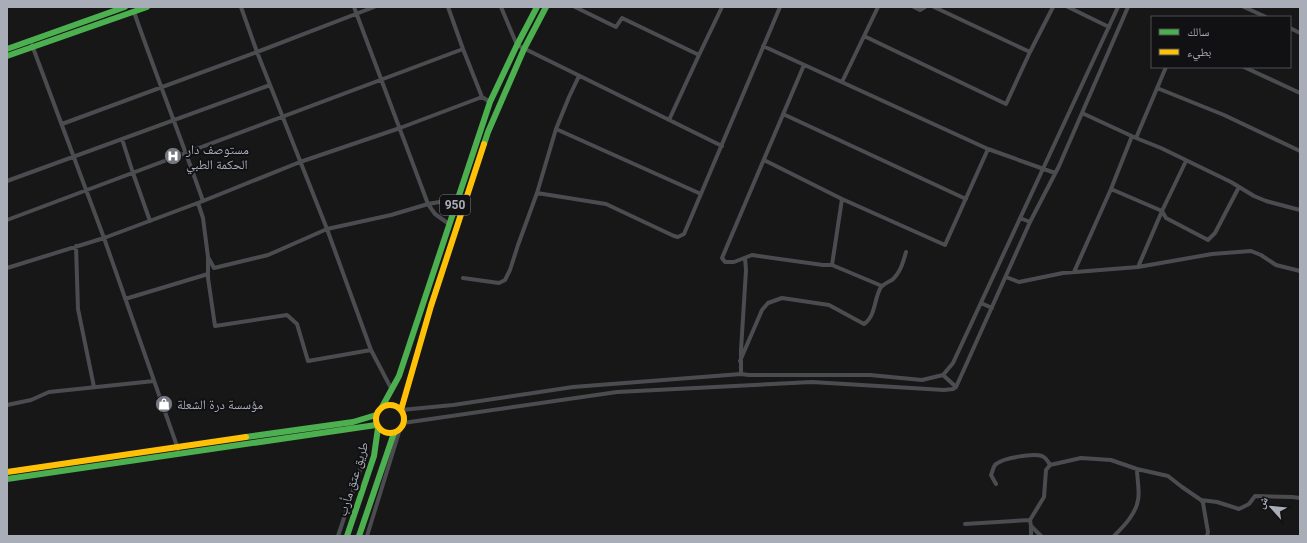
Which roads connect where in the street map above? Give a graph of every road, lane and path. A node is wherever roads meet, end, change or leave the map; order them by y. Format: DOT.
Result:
graph roads {
  1 [pos="125,7"];
  2 [pos="147,7"];
  3 [pos="242,7"];
  4 [pos="354,7"];
  5 [pos="374,7"];
  6 [pos="448,7"];
  7 [pos="501,7"];
  8 [pos="537,7"];
  9 [pos="546,7"];
  10 [pos="575,7"];
  11 [pos="722,7"];
  12 [pos="780,7"];
  13 [pos="878,7"];
  14 [pos="914,7"];
  15 [pos="925,7"];
  16 [pos="934,7"];
  17 [pos="1053,7"];
  18 [pos="1068,7"];
  19 [pos="1118,7"];
  20 [pos="1128,7"];
  21 [pos="1244,7"];
  22 [pos="134,12"];
  23 [pos="357,14"];
  24 [pos="1264,16"];
  25 [pos="1112,22"];
  26 [pos="1120,24"];
  27 [pos="1109,27"];
  28 [pos="1291,28"];
  29 [pos="1300,33"];
  30 [pos="864,36"];
  31 [pos="32,44"];
  32 [pos="517,45"];
  33 [pos="764,46"];
  34 [pos="7,49"];
  35 [pos="463,49"];
  36 [pos="524,49"];
  37 [pos="257,52"];
  38 [pos="1030,52"];
  39 [pos="699,55"];
  40 [pos="7,56"];
  41 [pos="804,65"];
  42 [pos="1166,68"];
  43 [pos="1246,68"];
  44 [pos="579,76"];
  45 [pos="382,80"];
  46 [pos="842,82"];
  47 [pos="270,85"];
  48 [pos="161,88"];
  49 [pos="1157,88"];
  50 [pos="1300,93"];
  51 [pos="482,97"];
  52 [pos="490,102"];
  53 [pos="1082,113"];
  54 [pos="783,114"];
  55 [pos="283,118"];
  56 [pos="174,120"];
  57 [pos="669,120"];
  58 [pos="62,124"];
  59 [pos="400,128"];
  60 [pos="556,129"];
  61 [pos="1134,137"];
  62 [pos="122,139"];
  63 [pos="722,146"];
  64 [pos="988,149"];
  65 [pos="1300,151"];
  66 [pos="187,153"];
  67 [pos="73,157"];
  68 [pos="764,160"];
  69 [pos="1186,161"];
  70 [pos="300,162"];
  71 [pos="1043,169"];
  72 [pos="132,173"];
  73 [pos="1055,173"];
  74 [pos="7,181"];
  75 [pos="1239,187"];
  76 [pos="1112,189"];
  77 [pos="86,190"];
  78 [pos="537,194"];
  79 [pos="702,194"];
  80 [pos="457,199"];
  81 [pos="842,199"];
  82 [pos="966,199"];
  83 [pos="204,201"];
  84 [pos="465,201"];
  85 [pos="198,203"];
  86 [pos="428,204"];
  87 [pos="1300,209"];
  88 [pos="1162,211"];
  89 [pos="1020,218"];
  90 [pos="7,220"];
  91 [pos="150,221"];
  92 [pos="1030,222"];
  93 [pos="449,224"];
  94 [pos="327,230"];
  95 [pos="104,238"];
  96 [pos="76,246"];
  97 [pos="906,252"];
  98 [pos="208,257"];
  99 [pos="745,258"];
  100 [pos="832,265"];
  101 [pos="7,268"];
  102 [pos="1138,268"];
  103 [pos="1300,271"];
  104 [pos="1074,272"];
  105 [pos="208,274"];
  106 [pos="1006,277"];
  107 [pos="463,278"];
  108 [pos="882,286"];
  109 [pos="125,299"];
  110 [pos="981,303"];
  111 [pos="992,308"];
  112 [pos="371,350"];
  113 [pos="740,361"];
  114 [pos="741,374"];
  115 [pos="749,375"];
  116 [pos="943,375"];
  117 [pos="154,381"];
  118 [pos="749,385"];
  119 [pos="94,387"];
  120 [pos="956,387"];
  121 [pos="392,390"];
  122 [pos="7,405"];
  123 [pos="382,407"];
  124 [pos="401,410"];
  125 [pos="376,415"];
  126 [pos="403,423"];
  127 [pos="377,426"];
  128 [pos="400,429"];
  129 [pos="394,433"];
  130 [pos="178,447"];
  131 [pos="366,452"];
  132 [pos="180,454"];
  133 [pos="1050,465"];
  134 [pos="1137,469"];
  135 [pos="7,472"];
  136 [pos="7,478"];
  137 [pos="996,484"];
  138 [pos="1300,498"];
  139 [pos="1201,500"];
  140 [pos="1030,520"];
  141 [pos="965,524"];
  142 [pos="1031,526"];
  143 [pos="338,536"];
  144 [pos="347,536"];
  145 [pos="359,536"];
  146 [pos="367,536"];
  147 [pos="1031,536"];
  148 [pos="1041,536"];
  149 [pos="1114,536"];
  150 [pos="1207,536"];
  1 -- 31 [label="main road"];
  2 -- 22 [label="main road"];
  3 -- 37 [label="street"];
  4 -- 23 [label="street"];
  5 -- 23 [label="street"];
  6 -- 35 [label="street"];
  7 -- 32 [label="street"];
  8 -- 32 [label="main road, 950 / 950"];
  9 -- 36 [label="main road, 950"];
  10 -- 39 [label="street"];
  11 -- 39 [label="street"];
  12 -- 33 [label="street"];
  13 -- 30 [label="street"];
  14 -- 15 [label="street"];
  16 -- 38 [label="street"];
  17 -- 38 [label="street"];
  18 -- 27 [label="street"];
  19 -- 25 [label="street"];
  20 -- 26 [label="street"];
  21 -- 24 [label="street"];
  22 -- 31 [label="main road"];
  22 -- 48 [label="street"];
  23 -- 37 [label="street"];
  23 -- 45 [label="street"];
  25 -- 26 [label="street"];
  25 -- 27 [label="street"];
  26 -- 53 [label="street"];
  27 -- 71 [label="street"];
  28 -- 29 [label="street"];
  30 -- 38 [label="street"];
  30 -- 46 [label="street"];
  31 -- 34 [label="main road"];
  31 -- 40 [label="main road"];
  31 -- 58 [label="street"];
  32 -- 36 [label="street"];
  32 -- 52 [label="main road, 950 / 950"];
  33 -- 41 [label="street"];
  33 -- 63 [label="street"];
  35 -- 45 [label="street"];
  35 -- 51 [label="street"];
  36 -- 44 [label="street"];
  36 -- 84 [label="main road, 950"];
  37 -- 47 [label="street"];
  37 -- 48 [label="street"];
  39 -- 57 [label="street"];
  41 -- 46 [label="street"];
  41 -- 54 [label="street"];
  42 -- 49 [label="street"];
  43 -- 50 [label="street"];
  44 -- 57 [label="street"];
  44 -- 60 [label="street"];
  45 -- 55 [label="street"];
  45 -- 59 [label="street"];
  46 -- 64 [label="street"];
  47 -- 55 [label="street"];
  47 -- 56 [label="street"];
  48 -- 56 [label="street"];
  48 -- 58 [label="street"];
  49 -- 61 [label="street"];
  49 -- 65 [label="street"];
  51 -- 52 [label="street"];
  51 -- 59 [label="street"];
  52 -- 80 [label="main road, 950 / 950"];
  53 -- 61 [label="street"];
  53 -- 73 [label="street"];
  54 -- 68 [label="street"];
  54 -- 82 [label="street"];
  55 -- 66 [label="street"];
  55 -- 70 [label="street"];
  56 -- 62 [label="street"];
  56 -- 66 [label="street"];
  57 -- 63 [label="street"];
  58 -- 67 [label="street"];
  59 -- 70 [label="street"];
  59 -- 86 [label="street"];
  60 -- 78 [label="street"];
  60 -- 79 [label="street"];
  61 -- 69 [label="street"];
  61 -- 76 [label="street"];
  62 -- 67 [label="street"];
  62 -- 72 [label="street"];
  63 -- 79 [label="street"];
  64 -- 71 [label="street"];
  64 -- 82 [label="street"];
  66 -- 72 [label="street"];
  66 -- 83 [label="street"];
  67 -- 74 [label="street"];
  67 -- 77 [label="street"];
  68 -- 81 [label="street"];
  68 -- 99 [label="street"];
  69 -- 75 [label="street"];
  69 -- 88 [label="street"];
  70 -- 83 [label="street"];
  70 -- 94 [label="street"];
  71 -- 73 [label="street"];
  71 -- 89 [label="street"];
  72 -- 77 [label="street"];
  72 -- 91 [label="street"];
  73 -- 92 [label="street"];
  75 -- 87 [label="street"];
  75 -- 88 [label="street"];
  76 -- 88 [label="street"];
  76 -- 104 [label="street"];
  77 -- 90 [label="street"];
  77 -- 95 [label="street"];
  78 -- 79 [label="street"];
  78 -- 107 [label="street"];
  80 -- 84 [label="main road"];
  80 -- 86 [label="street"];
  80 -- 93 [label="main road, 950 / 950"];
  81 -- 82 [label="street"];
  81 -- 100 [label="street"];
  83 -- 85 [label="street"];
  84 -- 124 [label="main road, 950"];
  85 -- 91 [label="street"];
  85 -- 98 [label="street"];
  86 -- 93 [label="street"];
  86 -- 94 [label="street"];
  88 -- 102 [label="street"];
  89 -- 92 [label="street"];
  89 -- 110 [label="street"];
  91 -- 95 [label="street"];
  92 -- 106 [label="street"];
  93 -- 121 [label="main road, 950 / 950"];
  94 -- 98 [label="street"];
  94 -- 112 [label="street"];
  95 -- 96 [label="street"];
  95 -- 109 [label="street"];
  96 -- 101 [label="street"];
  96 -- 119 [label="street"];
  97 -- 108 [label="street"];
  98 -- 105 [label="street"];
  99 -- 100 [label="street"];
  99 -- 113 [label="street"];
  100 -- 108 [label="street"];
  102 -- 103 [label="street"];
  102 -- 104 [label="street"];
  104 -- 106 [label="street"];
  105 -- 109 [label="street"];
  105 -- 112 [label="street"];
  106 -- 111 [label="street"];
  108 -- 113 [label="street"];
  109 -- 117 [label="street"];
  110 -- 111 [label="street"];
  110 -- 116 [label="street"];
  111 -- 120 [label="street"];
  112 -- 121 [label="street"];
  113 -- 114 [label="street"];
  114 -- 115 [label="street"];
  114 -- 124 [label="street"];
  115 -- 116 [label="street"];
  115 -- 118 [label="street"];
  116 -- 120 [label="street"];
  117 -- 119 [label="street"];
  117 -- 130 [label="street"];
  118 -- 120 [label="street"];
  118 -- 126 [label="street"];
  119 -- 122 [label="street"];
  121 -- 123 [label="main road, 950 / 950"];
  123 -- 124 [label="main road"];
  123 -- 125 [label="main road"];
  124 -- 126 [label="main road"];
  125 -- 127 [label="main road"];
  125 -- 130 [label="main road"];
  126 -- 128 [label="main road"];
  127 -- 129 [label="main road"];
  127 -- 132 [label="main road"];
  127 -- 144 [label="main road, طريق عتق مأرب"];
  128 -- 129 [label="main road"];
  128 -- 146 [label="street"];
  129 -- 145 [label="main road, طريق عتق مأرب"];
  130 -- 132 [label="street"];
  130 -- 135 [label="main road"];
  131 -- 143 [label="street"];
  132 -- 136 [label="main road"];
  133 -- 134 [label="street"];
  133 -- 137 [label="street"];
  133 -- 140 [label="street"];
  134 -- 139 [label="street"];
  134 -- 149 [label="street"];
  138 -- 139 [label="street"];
  139 -- 150 [label="street"];
  140 -- 141 [label="street"];
  140 -- 142 [label="street"];
  142 -- 147 [label="street"];
  142 -- 148 [label="street"];
}
